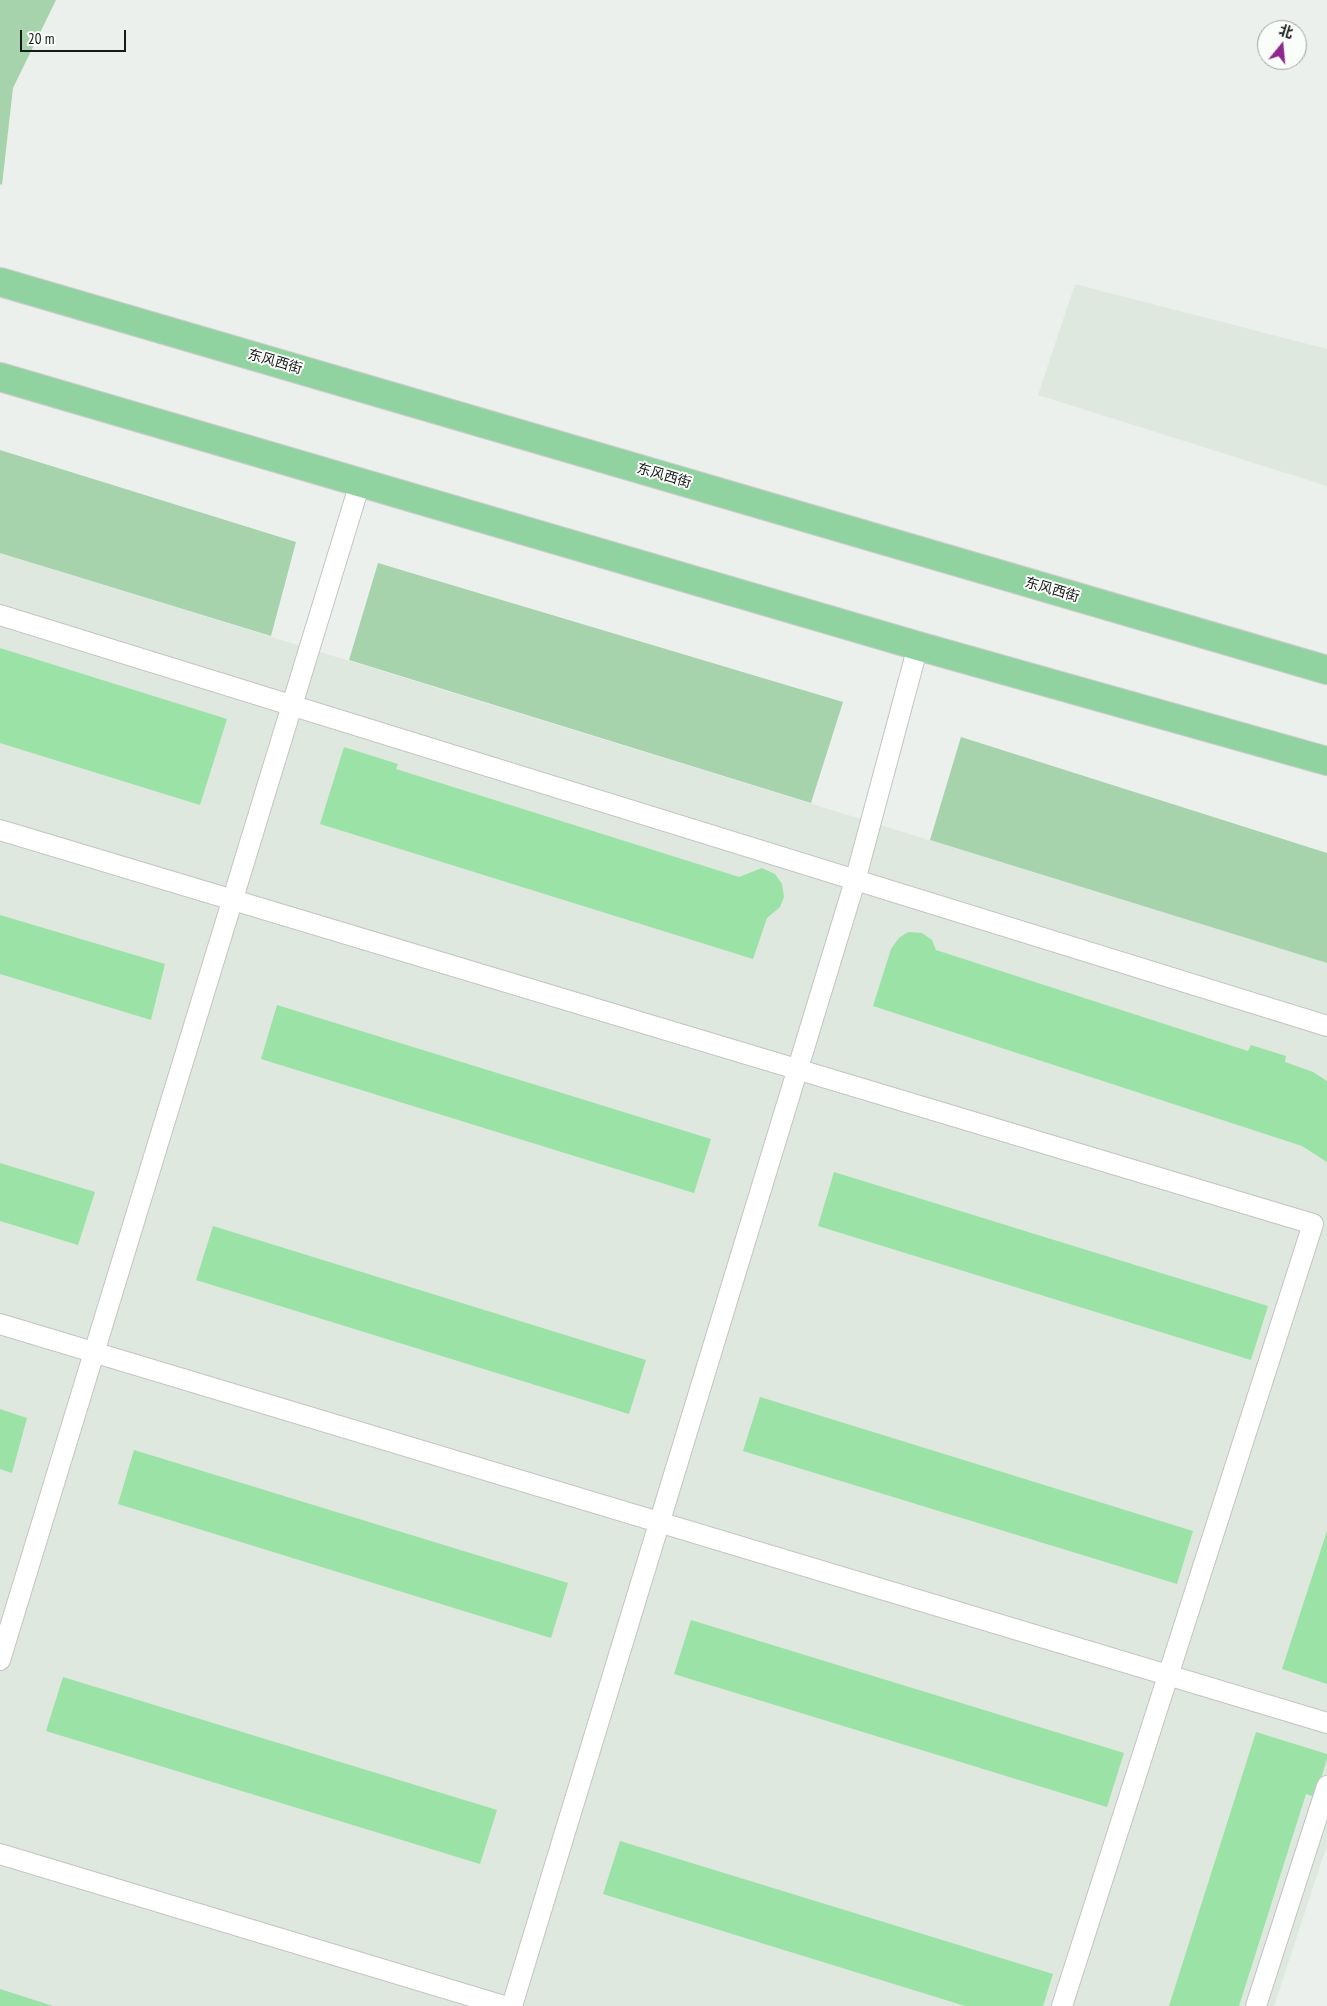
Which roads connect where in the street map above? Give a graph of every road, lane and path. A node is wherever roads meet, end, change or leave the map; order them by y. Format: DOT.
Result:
graph roads {
  1 [pos="0,282"];
  2 [pos="0,377"];
  3 [pos="360,483"];
  4 [pos="0,615"];
  5 [pos="918,646"];
  6 [pos="1327,670"];
  7 [pos="292,706"];
  8 [pos="1327,761"];
  9 [pos="0,830"];
  10 [pos="856,880"];
  11 [pos="232,900"];
  12 [pos="1327,1026"];
  13 [pos="798,1070"];
  14 [pos="0,1324"];
  15 [pos="94,1352"];
  16 [pos="659,1522"];
  17 [pos="0,1660"];
  18 [pos="1168,1675"];
  19 [pos="1327,1723"];
  20 [pos="1327,1786"];
  21 [pos="0,1854"];
  22 [pos="504,2006"];
  23 [pos="512,2006"];
  24 [pos="1062,2006"];
  25 [pos="1256,2006"];
  1 -- 6 [label="main road, 东风西街"];
  2 -- 3 [label="main road"];
  3 -- 5 [label="main road"];
  3 -- 7 [label="lane"];
  4 -- 7 [label="lane"];
  5 -- 8 [label="main road"];
  5 -- 10 [label="lane"];
  7 -- 10 [label="lane"];
  7 -- 11 [label="lane"];
  9 -- 11 [label="lane"];
  10 -- 12 [label="lane"];
  10 -- 13 [label="lane"];
  11 -- 13 [label="lane"];
  11 -- 15 [label="lane"];
  13 -- 16 [label="lane"];
  13 -- 18 [label="lane"];
  14 -- 15 [label="lane"];
  15 -- 16 [label="lane"];
  15 -- 17 [label="lane"];
  16 -- 18 [label="lane"];
  16 -- 23 [label="lane"];
  18 -- 19 [label="lane"];
  18 -- 24 [label="lane"];
  20 -- 25 [label="lane"];
  21 -- 22 [label="lane"];
}
